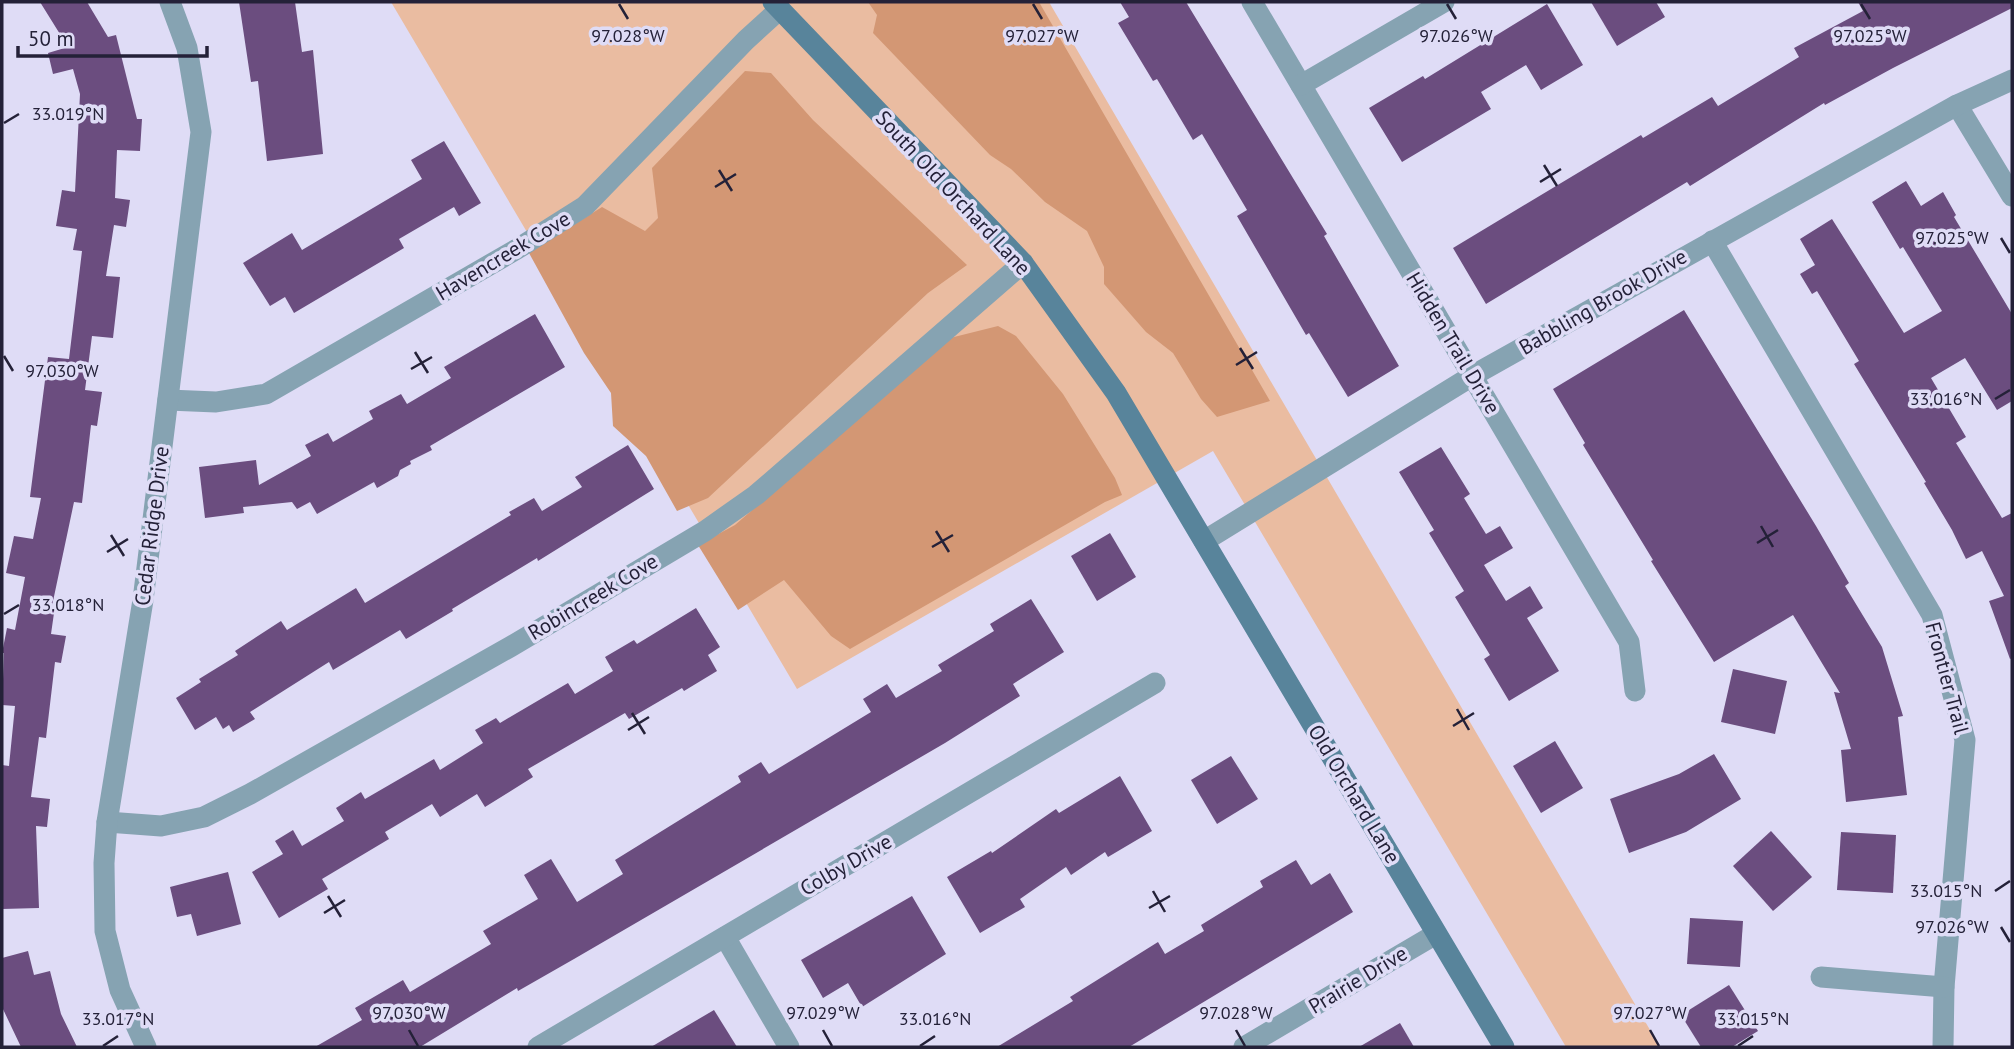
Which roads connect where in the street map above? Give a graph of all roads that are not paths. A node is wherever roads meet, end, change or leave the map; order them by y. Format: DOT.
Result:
graph roads {
  1 [pos="170,2"];
  2 [pos="1252,2"];
  3 [pos="1444,2"];
  4 [pos="776,5"];
  5 [pos="2012,80"];
  6 [pos="1301,85"];
  7 [pos="1957,105"];
  8 [pos="2012,196"];
  9 [pos="1712,241"];
  10 [pos="1023,263"];
  11 [pos="1472,376"];
  12 [pos="168,400"];
  13 [pos="1204,541"];
  14 [pos="1155,683"];
  15 [pos="1635,691"];
  16 [pos="107,822"];
  17 [pos="1436,934"];
  18 [pos="725,937"];
  19 [pos="1821,976"];
  20 [pos="1944,988"];
  21 [pos="146,1047"];
  22 [pos="538,1047"];
  23 [pos="789,1047"];
  24 [pos="1244,1047"];
  25 [pos="1504,1047"];
  26 [pos="1943,1047"];
  1 -- 12 [label="street, Cedar Ridge Drive"];
  2 -- 6 [label="street, Hidden Trail Drive"];
  3 -- 6 [label="street"];
  4 -- 10 [label="street, South Old Orchard Lane"];
  4 -- 12 [label="street, Havencreek Cove"];
  5 -- 7 [label="street, Babbling Brook Drive"];
  6 -- 11 [label="street, Hidden Trail Drive"];
  7 -- 8 [label="street"];
  7 -- 9 [label="street, Babbling Brook Drive"];
  9 -- 11 [label="street, Babbling Brook Drive"];
  9 -- 20 [label="street, Frontier Trail"];
  10 -- 13 [label="street, South Old Orchard Lane"];
  10 -- 16 [label="street, Robincreek Cove"];
  11 -- 13 [label="street, Babbling Brook Drive"];
  11 -- 15 [label="street, Hidden Trail Drive"];
  12 -- 16 [label="street, Cedar Ridge Drive"];
  13 -- 17 [label="street, Old Orchard Lane"];
  14 -- 18 [label="street, Colby Drive"];
  16 -- 21 [label="street, Cedar Ridge Drive"];
  17 -- 24 [label="street, Prairie Drive"];
  17 -- 25 [label="street, Old Orchard Lane"];
  18 -- 22 [label="street, Colby Drive"];
  18 -- 23 [label="street"];
  19 -- 20 [label="street"];
  20 -- 26 [label="street, Frontier Trail"];
}
